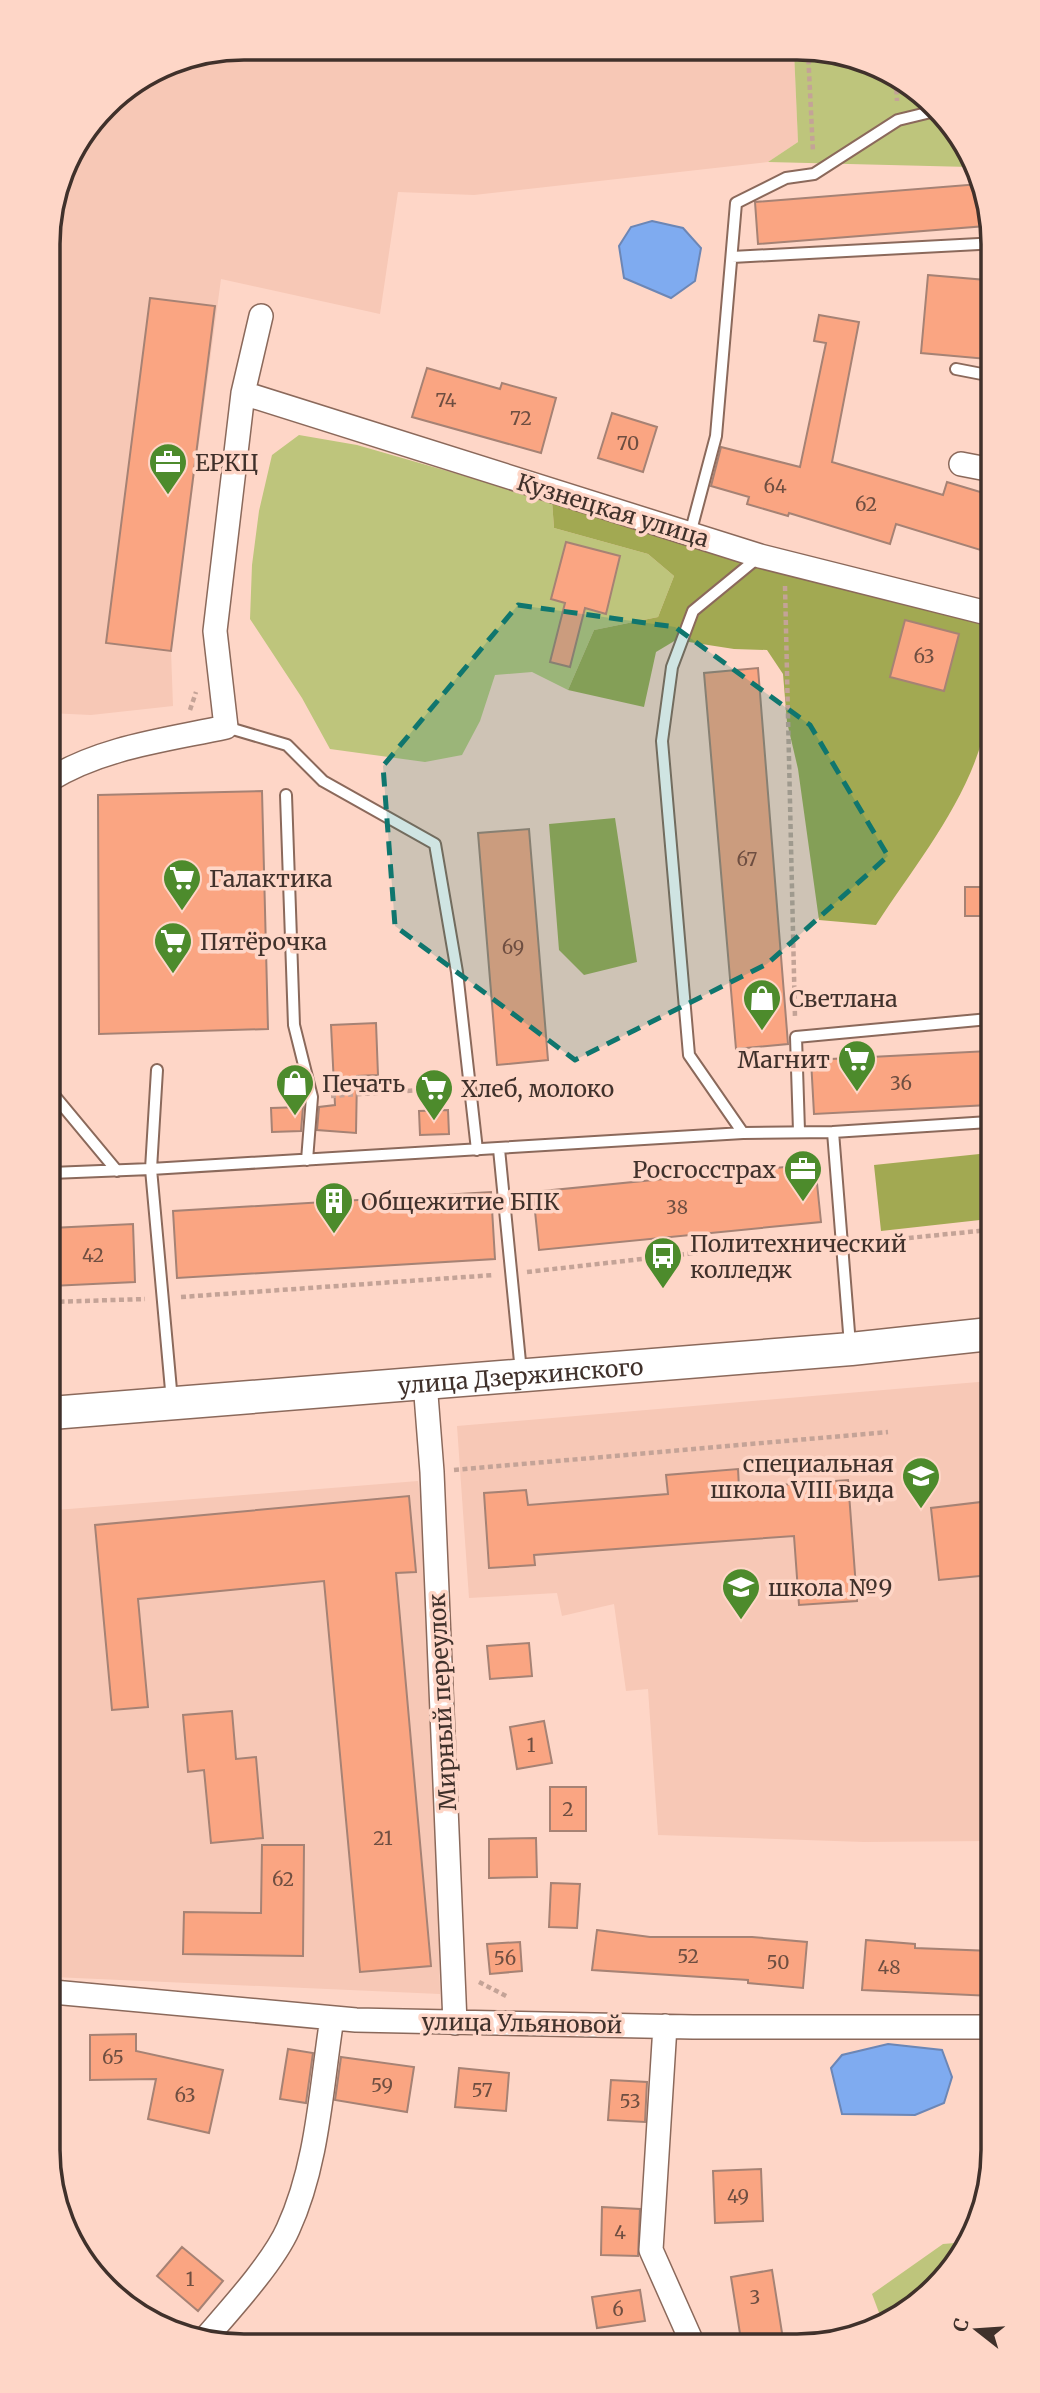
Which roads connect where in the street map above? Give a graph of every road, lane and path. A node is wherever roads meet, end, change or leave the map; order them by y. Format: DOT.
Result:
graph roads {
  1 [pos="808,60"];
  2 [pos="926,113"];
  3 [pos="814,174"];
  4 [pos="979,244"];
  5 [pos="732,257"];
  6 [pos="261,316"];
  7 [pos="956,369"];
  8 [pos="981,374"];
  9 [pos="243,393"];
  10 [pos="961,464"];
  11 [pos="981,468"];
  12 [pos="690,534"];
  13 [pos="760,556"];
  14 [pos="785,563"];
  15 [pos="981,611"];
  16 [pos="226,727"];
  17 [pos="60,774"];
  18 [pos="286,795"];
  19 [pos="981,1021"];
  20 [pos="796,1037"];
  21 [pos="157,1070"];
  22 [pos="470,1087"];
  23 [pos="312,1097"];
  24 [pos="60,1103"];
  25 [pos="981,1123"];
  26 [pos="799,1131"];
  27 [pos="833,1132"];
  28 [pos="743,1133"];
  29 [pos="499,1149"];
  30 [pos="477,1150"];
  31 [pos="307,1160"];
  32 [pos="151,1169"];
  33 [pos="117,1171"];
  34 [pos="60,1173"];
  35 [pos="980,1335"];
  36 [pos="851,1349"];
  37 [pos="521,1375"];
  38 [pos="425,1382"];
  39 [pos="172,1405"];
  40 [pos="60,1412"];
  41 [pos="888,1432"];
  42 [pos="432,1472"];
  43 [pos="60,1993"];
  44 [pos="332,2018"];
  45 [pos="455,2023"];
  46 [pos="665,2026"];
  47 [pos="980,2027"];
  48 [pos="211,2330"];
  49 [pos="688,2333"];
  1 -- 3 [label="path"];
  2 -- 3 [label="lane"];
  3 -- 5 [label="lane"];
  4 -- 5 [label="lane"];
  5 -- 12 [label="lane"];
  6 -- 9 [label="street"];
  7 -- 8 [label="lane"];
  9 -- 12 [label="street, Кузнецкая улица"];
  9 -- 16 [label="street"];
  10 -- 11 [label="street"];
  12 -- 13 [label="street, Кузнецкая улица"];
  13 -- 14 [label="street, Кузнецкая улица"];
  13 -- 28 [label="lane"];
  14 -- 15 [label="street, Кузнецкая улица"];
  14 -- 20 [label="path"];
  16 -- 17 [label="street"];
  16 -- 22 [label="lane"];
  18 -- 23 [label="lane"];
  19 -- 20 [label="lane"];
  20 -- 26 [label="lane"];
  21 -- 32 [label="lane"];
  22 -- 23 [label="path"];
  22 -- 30 [label="lane"];
  23 -- 31 [label="lane"];
  24 -- 33 [label="lane"];
  25 -- 27 [label="lane"];
  26 -- 27 [label="lane"];
  26 -- 28 [label="lane"];
  27 -- 36 [label="lane"];
  28 -- 29 [label="lane"];
  29 -- 30 [label="lane"];
  29 -- 37 [label="lane"];
  30 -- 31 [label="lane"];
  31 -- 32 [label="lane"];
  32 -- 33 [label="lane"];
  32 -- 39 [label="lane"];
  33 -- 34 [label="lane"];
  35 -- 36 [label="main road, улица Дзержинского"];
  36 -- 37 [label="main road, улица Дзержинского"];
  37 -- 38 [label="main road, улица Дзержинского"];
  38 -- 39 [label="main road, улица Дзержинского"];
  38 -- 42 [label="street, Мирный переулок"];
  39 -- 40 [label="main road, улица Дзержинского"];
  41 -- 42 [label="path"];
  42 -- 45 [label="street, Мирный переулок"];
  43 -- 44 [label="street, улица Ульяновой"];
  44 -- 45 [label="street, улица Ульяновой"];
  44 -- 48 [label="street"];
  45 -- 46 [label="street, улица Ульяновой"];
  46 -- 47 [label="street, улица Ульяновой"];
  46 -- 49 [label="street"];
}
